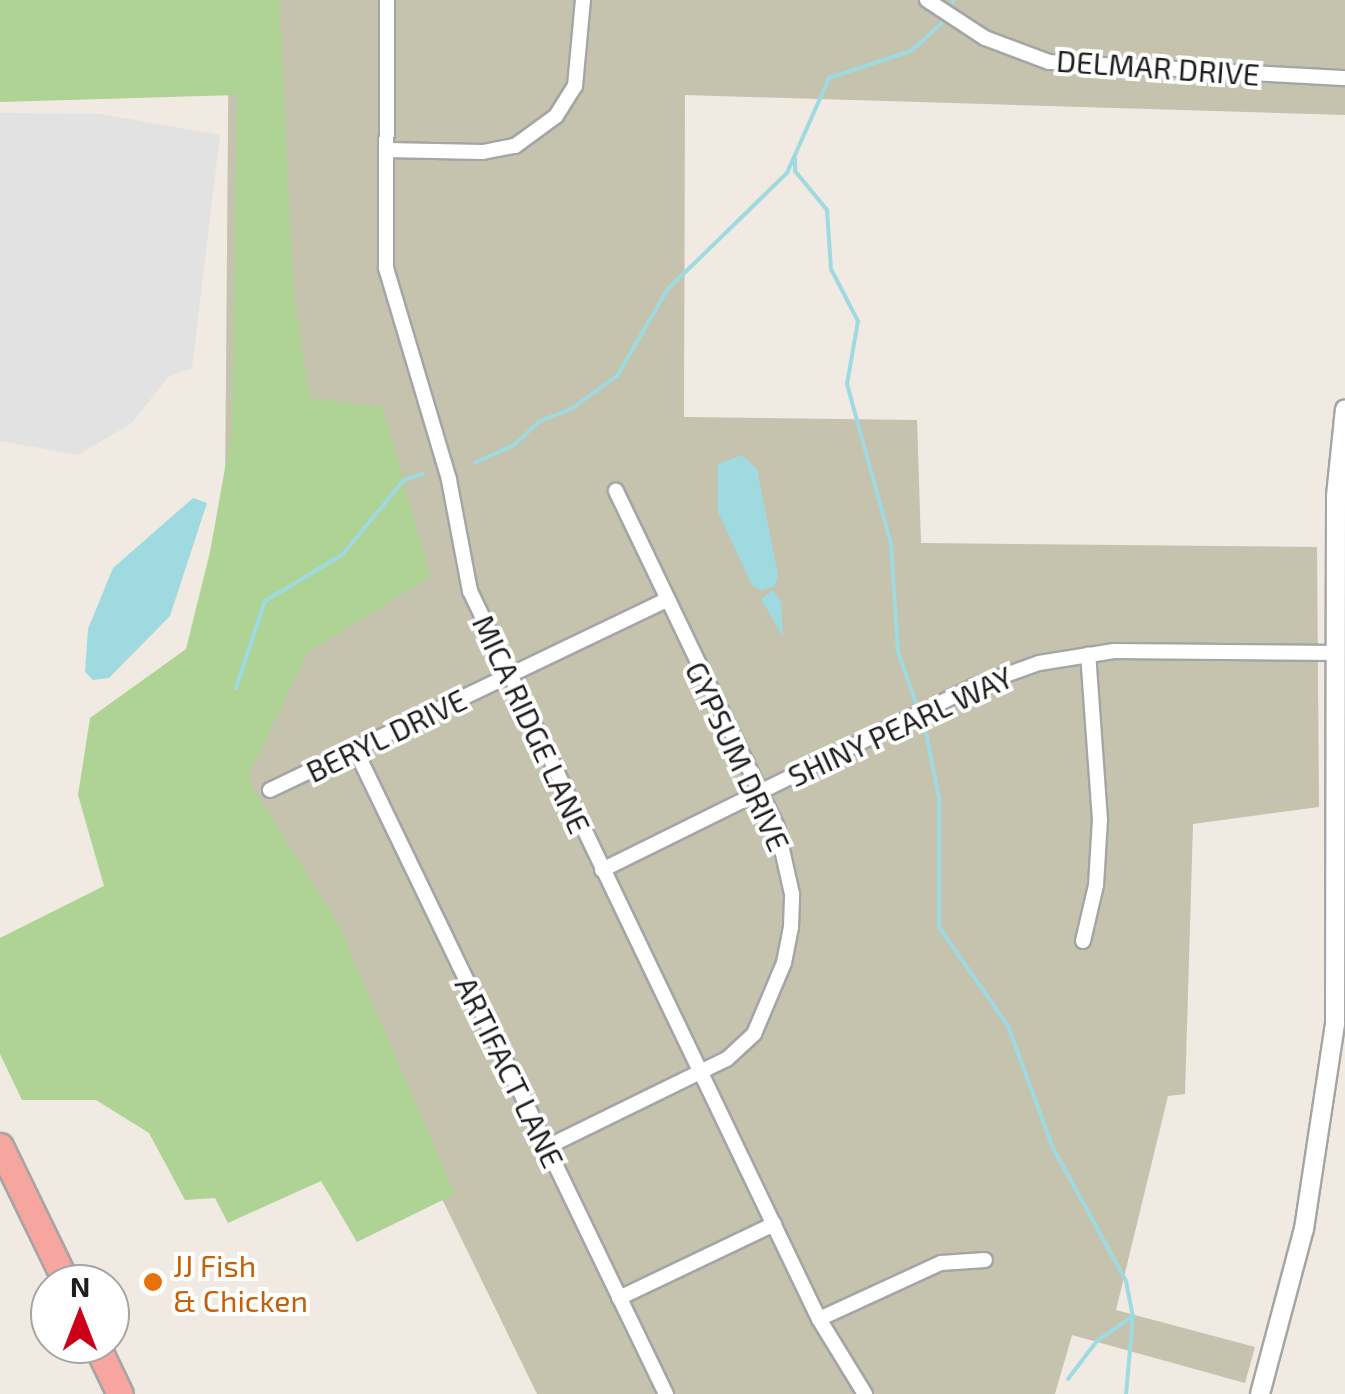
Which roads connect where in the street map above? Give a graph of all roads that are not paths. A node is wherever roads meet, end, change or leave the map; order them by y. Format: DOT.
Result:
graph roads {
  1 [pos="387,0"];
  2 [pos="583,0"];
  3 [pos="927,0"];
  4 [pos="1345,78"];
  5 [pos="386,150"];
  6 [pos="1345,410"];
  7 [pos="616,490"];
  8 [pos="664,601"];
  9 [pos="1337,653"];
  10 [pos="1088,654"];
  11 [pos="506,677"];
  12 [pos="355,750"];
  13 [pos="270,790"];
  14 [pos="760,791"];
  15 [pos="602,870"];
  16 [pos="1082,942"];
  17 [pos="1340,1024"];
  18 [pos="700,1076"];
  19 [pos="0,1146"];
  20 [pos="547,1146"];
  21 [pos="774,1224"];
  22 [pos="985,1260"];
  23 [pos="57,1264"];
  24 [pos="620,1298"];
  25 [pos="820,1319"];
  26 [pos="106,1364"];
  27 [pos="120,1394"];
  28 [pos="666,1394"];
  29 [pos="865,1394"];
  30 [pos="1260,1394"];
  1 -- 5 [label="street, MICA RIDGE LANE"];
  2 -- 5 [label="street"];
  3 -- 4 [label="street, DELMAR DRIVE"];
  5 -- 11 [label="street, MICA RIDGE LANE"];
  6 -- 9 [label="street"];
  7 -- 8 [label="street, GYPSUM DRIVE"];
  8 -- 11 [label="street, BERYL DRIVE"];
  8 -- 14 [label="street, GYPSUM DRIVE"];
  9 -- 10 [label="street, SHINY PEARL WAY"];
  9 -- 17 [label="street"];
  10 -- 14 [label="street, SHINY PEARL WAY"];
  10 -- 16 [label="street"];
  11 -- 12 [label="street, BERYL DRIVE"];
  11 -- 15 [label="street, MICA RIDGE LANE"];
  12 -- 13 [label="street, BERYL DRIVE"];
  12 -- 20 [label="street, ARTIFACT LANE"];
  14 -- 15 [label="street, SHINY PEARL WAY"];
  14 -- 18 [label="street, GYPSUM DRIVE"];
  15 -- 18 [label="street, MICA RIDGE LANE"];
  17 -- 30 [label="street"];
  18 -- 20 [label="street, GYPSUM DRIVE"];
  18 -- 21 [label="street, MICA RIDGE LANE"];
  19 -- 23 [label="highway"];
  20 -- 24 [label="street, ARTIFACT LANE"];
  21 -- 24 [label="street"];
  21 -- 25 [label="street, MICA RIDGE LANE"];
  22 -- 25 [label="street"];
  24 -- 28 [label="street, ARTIFACT LANE"];
  25 -- 29 [label="street, MICA RIDGE LANE"];
  26 -- 27 [label="highway"];
}
